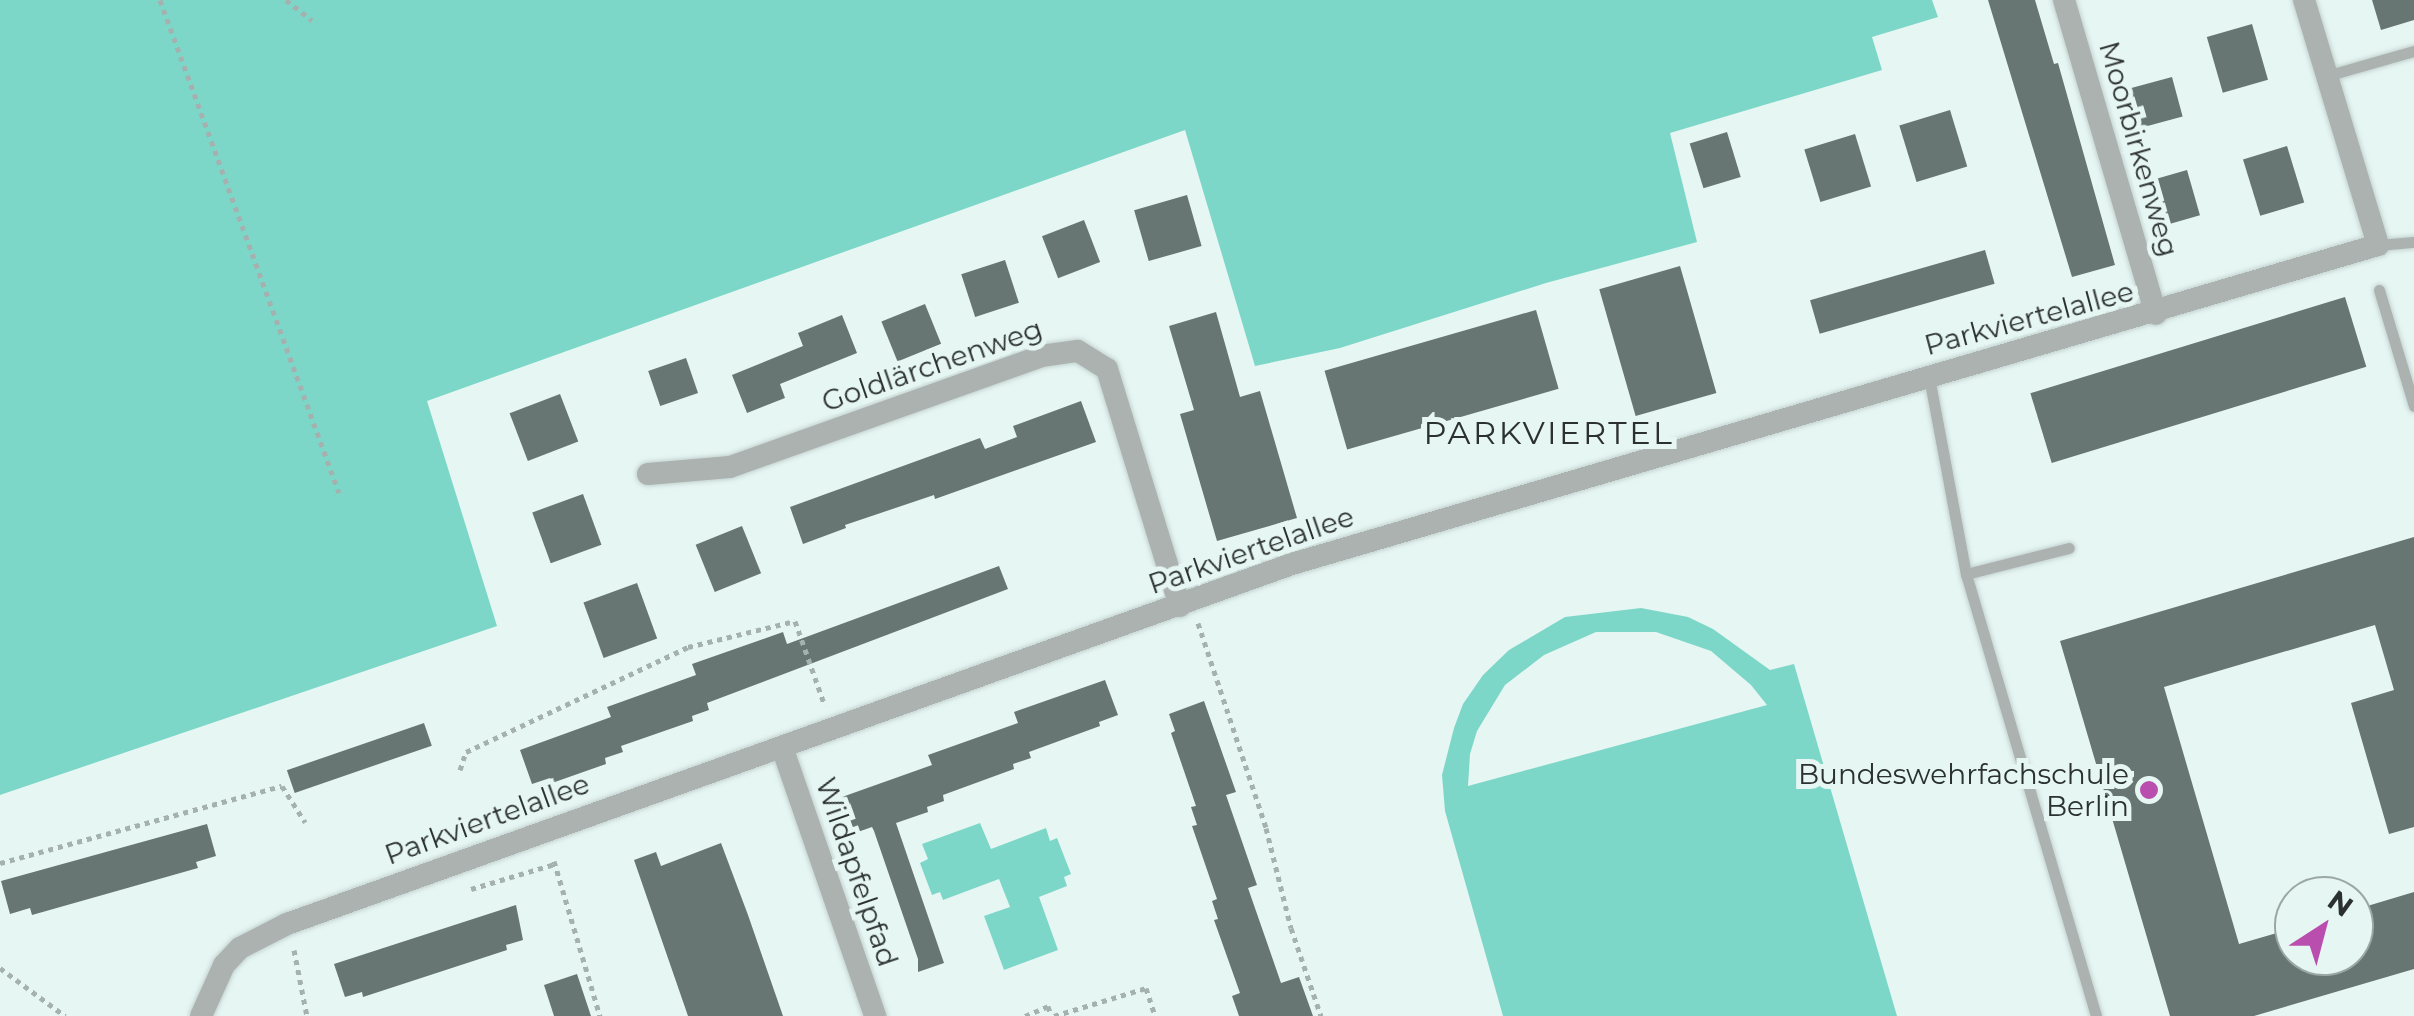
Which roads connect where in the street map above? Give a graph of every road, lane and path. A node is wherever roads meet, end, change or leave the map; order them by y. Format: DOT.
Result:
graph roads {
  1 [pos="160,0"];
  2 [pos="286,0"];
  3 [pos="2064,0"];
  4 [pos="2304,0"];
  5 [pos="312,20"];
  6 [pos="2414,52"];
  7 [pos="2326,76"];
  8 [pos="2414,242"];
  9 [pos="2378,246"];
  10 [pos="2379,290"];
  11 [pos="2156,314"];
  12 [pos="1929,376"];
  13 [pos="2414,406"];
  14 [pos="648,474"];
  15 [pos="339,493"];
  16 [pos="2069,548"];
  17 [pos="1966,574"];
  18 [pos="1185,604"];
  19 [pos="833,728"];
  20 [pos="782,747"];
  21 [pos="460,770"];
  22 [pos="304,822"];
  23 [pos="544,830"];
  24 [pos="0,864"];
  25 [pos="292,942"];
  26 [pos="0,968"];
  27 [pos="65,1016"];
  28 [pos="201,1016"];
  29 [pos="307,1016"];
  30 [pos="600,1016"];
  31 [pos="875,1016"];
  32 [pos="1025,1016"];
  33 [pos="1052,1016"];
  34 [pos="1155,1016"];
  35 [pos="1320,1016"];
  36 [pos="2096,1016"];
  1 -- 15 [label="path"];
  2 -- 5 [label="path"];
  3 -- 11 [label="street, Moorbirkenweg"];
  4 -- 7 [label="street"];
  6 -- 7 [label="lane"];
  7 -- 9 [label="street"];
  8 -- 9 [label="lane"];
  9 -- 11 [label="street, Parkviertelallee"];
  10 -- 13 [label="lane"];
  11 -- 12 [label="street, Parkviertelallee"];
  12 -- 17 [label="lane"];
  12 -- 18 [label="street, Parkviertelallee"];
  14 -- 18 [label="street, Goldlärchenweg"];
  16 -- 17 [label="lane"];
  17 -- 36 [label="lane"];
  18 -- 19 [label="street, Parkviertelallee"];
  18 -- 35 [label="path"];
  19 -- 20 [label="street, Parkviertelallee"];
  19 -- 21 [label="path"];
  20 -- 23 [label="street, Parkviertelallee"];
  20 -- 31 [label="street, Wildapfelpfad"];
  22 -- 24 [label="path"];
  23 -- 28 [label="street, Parkviertelallee"];
  23 -- 30 [label="path"];
  25 -- 29 [label="path"];
  26 -- 27 [label="path"];
  32 -- 33 [label="path"];
  33 -- 34 [label="path"];
}
